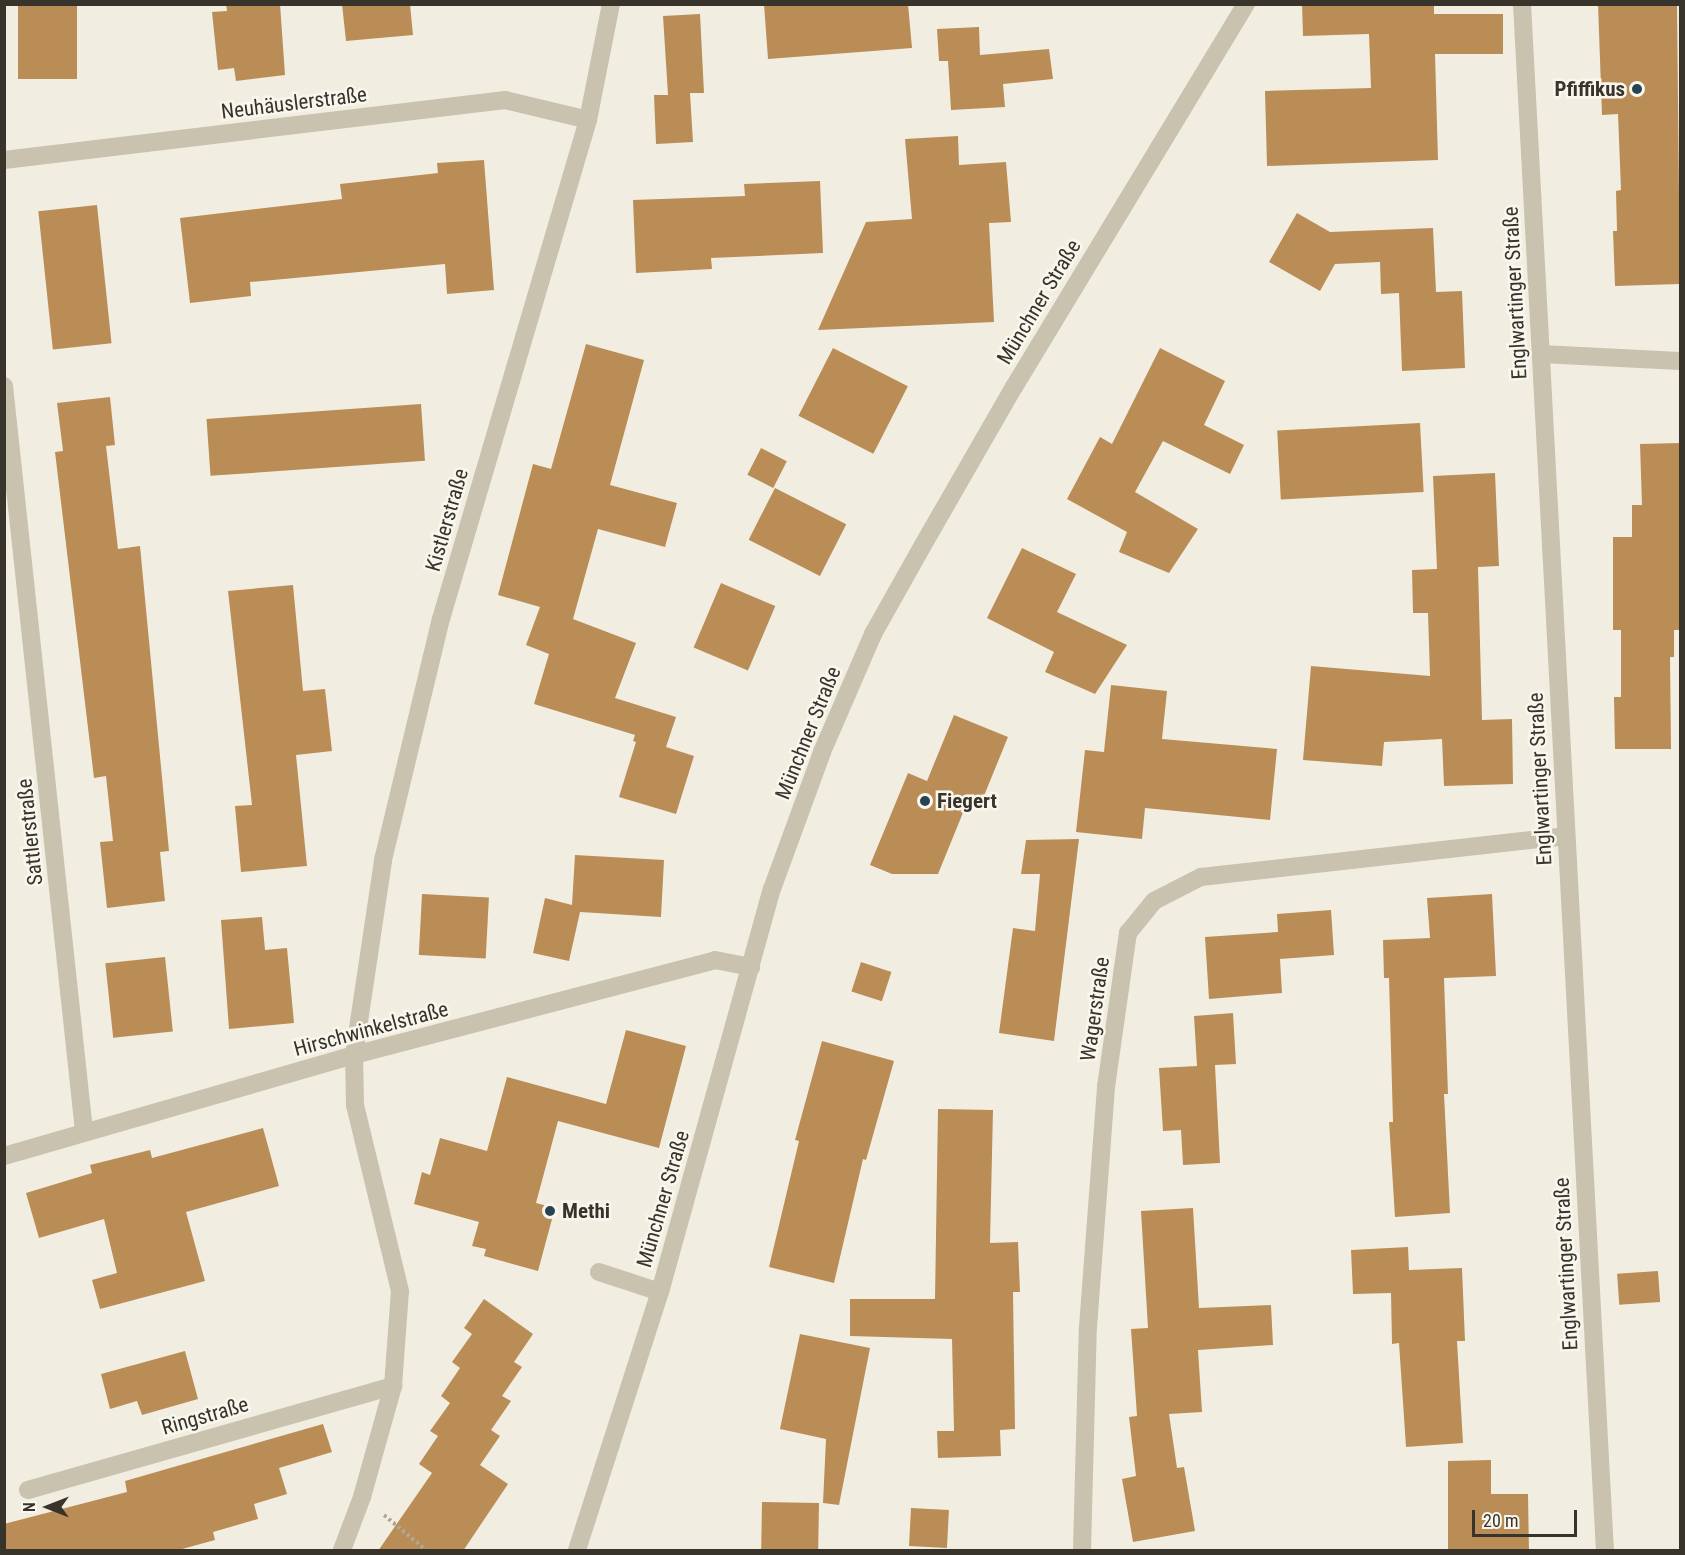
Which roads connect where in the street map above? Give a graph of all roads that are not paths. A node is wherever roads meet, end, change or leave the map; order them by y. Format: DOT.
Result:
graph roads {
  1 [pos="611,4"];
  2 [pos="1246,4"];
  3 [pos="1522,4"];
  4 [pos="588,120"];
  5 [pos="4,160"];
  6 [pos="1541,354"];
  7 [pos="1680,361"];
  8 [pos="4,386"];
  9 [pos="1565,836"];
  10 [pos="751,967"];
  11 [pos="354,1055"];
  12 [pos="84,1131"];
  13 [pos="4,1156"];
  14 [pos="599,1272"];
  15 [pos="660,1292"];
  16 [pos="393,1386"];
  17 [pos="28,1490"];
  18 [pos="342,1551"];
  19 [pos="577,1551"];
  20 [pos="1082,1551"];
  21 [pos="1605,1551"];
  1 -- 4 [label="street, Kistlerstraße"];
  2 -- 10 [label="street, Münchner Straße"];
  3 -- 6 [label="street, Englwartinger Straße"];
  4 -- 5 [label="street, Neuhäuslerstraße"];
  4 -- 11 [label="street, Kistlerstraße"];
  6 -- 7 [label="street"];
  6 -- 9 [label="street, Englwartinger Straße"];
  8 -- 12 [label="street, Sattlerstraße"];
  9 -- 20 [label="street, Wagerstraße"];
  9 -- 21 [label="street, Englwartinger Straße"];
  10 -- 11 [label="street, Hirschwinkelstraße"];
  10 -- 15 [label="street, Münchner Straße"];
  11 -- 12 [label="street, Hirschwinkelstraße"];
  11 -- 16 [label="street"];
  12 -- 13 [label="street, Hirschwinkelstraße"];
  14 -- 15 [label="street"];
  15 -- 19 [label="street, Münchner Straße"];
  16 -- 17 [label="street, Ringstraße"];
  16 -- 18 [label="street"];
}
